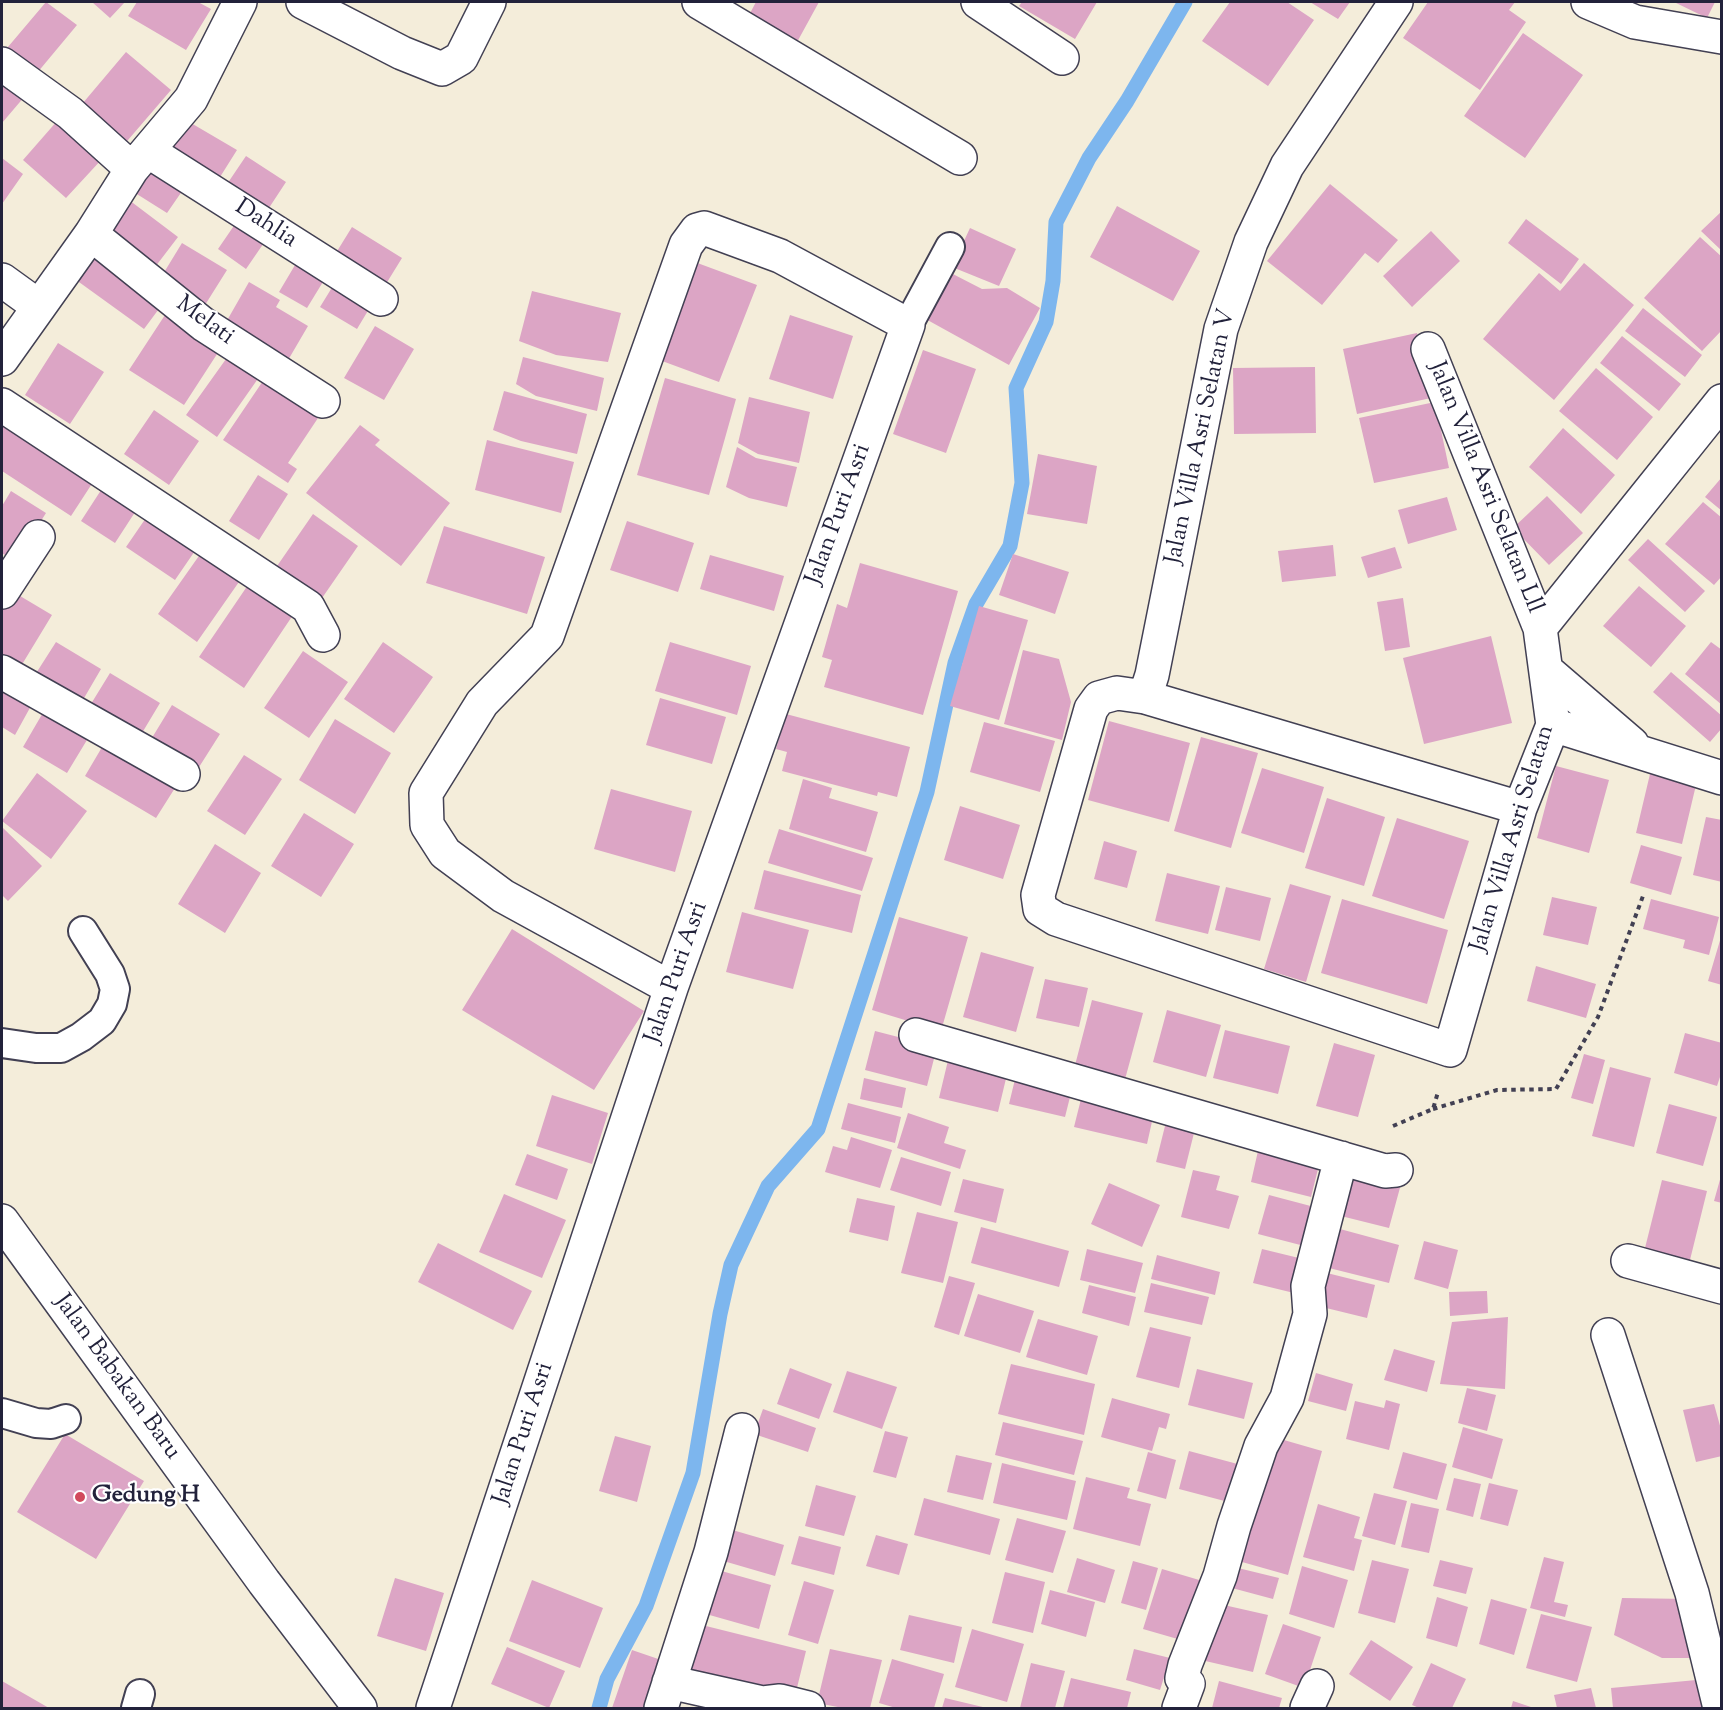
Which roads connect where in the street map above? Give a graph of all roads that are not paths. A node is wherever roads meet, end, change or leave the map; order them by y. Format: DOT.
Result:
graph roads {
  1 [pos="240,2"];
  2 [pos="303,2"];
  3 [pos="489,2"];
  4 [pos="699,2"];
  5 [pos="978,2"];
  6 [pos="1396,2"];
  7 [pos="1588,2"];
  8 [pos="1722,37"];
  9 [pos="1062,58"];
  10 [pos="2,64"];
  11 [pos="960,158"];
  12 [pos="140,160"];
  13 [pos="91,234"];
  14 [pos="950,248"];
  15 [pos="2,280"];
  16 [pos="381,299"];
  17 [pos="38,306"];
  18 [pos="908,325"];
  19 [pos="1428,349"];
  20 [pos="2,358"];
  21 [pos="323,401"];
  22 [pos="1722,401"];
  23 [pos="2,405"];
  24 [pos="38,537"];
  25 [pos="2,592"];
  26 [pos="1540,628"];
  27 [pos="323,635"];
  28 [pos="1546,670"];
  29 [pos="2,672"];
  30 [pos="1145,698"];
  31 [pos="1553,725"];
  32 [pos="1643,753"];
  33 [pos="183,774"];
  34 [pos="1722,778"];
  35 [pos="1520,808"];
  36 [pos="83,931"];
  37 [pos="671,988"];
  38 [pos="916,1035"];
  39 [pos="2,1043"];
  40 [pos="1341,1158"];
  41 [pos="1396,1170"];
  42 [pos="2,1221"];
  43 [pos="1628,1261"];
  44 [pos="1722,1287"];
  45 [pos="1608,1335"];
  46 [pos="2,1413"];
  47 [pos="66,1419"];
  48 [pos="742,1430"];
  49 [pos="1707,1594"];
  50 [pos="665,1695"];
  51 [pos="360,1708"];
  52 [pos="433,1708"];
  53 [pos="808,1708"];
  54 [pos="1179,1708"];
  55 [pos="1720,1708"];
  1 -- 12 [label="street"];
  2 -- 3 [label="street"];
  4 -- 11 [label="street"];
  5 -- 9 [label="street"];
  6 -- 30 [label="street, Jalan Villa Asri Selatan V"];
  7 -- 8 [label="street"];
  10 -- 12 [label="street, Dahlia"];
  12 -- 13 [label="street"];
  12 -- 16 [label="street, Dahlia"];
  13 -- 17 [label="street"];
  13 -- 21 [label="street, Melati"];
  14 -- 18 [label="lane, Jalan Puri Asri"];
  15 -- 17 [label="street"];
  17 -- 20 [label="street"];
  18 -- 37 [label="street, Jalan Puri Asri"];
  18 -- 37 [label="street"];
  19 -- 26 [label="street, Jalan Villa Asri Selatan Lll"];
  22 -- 26 [label="street"];
  23 -- 27 [label="street"];
  24 -- 25 [label="street"];
  26 -- 28 [label="street, Jalan Villa Asri Selatan"];
  28 -- 31 [label="street, Jalan Villa Asri Selatan"];
  28 -- 32 [label="street"];
  29 -- 33 [label="street"];
  30 -- 35 [label="street"];
  30 -- 35 [label="street, Jalan Villa Asri Selatan"];
  31 -- 32 [label="street"];
  31 -- 35 [label="street, Jalan Villa Asri Selatan"];
  32 -- 34 [label="street"];
  36 -- 39 [label="lane"];
  37 -- 52 [label="street, Jalan Puri Asri"];
  38 -- 40 [label="street"];
  40 -- 41 [label="street"];
  40 -- 54 [label="street"];
  42 -- 51 [label="street, Jalan Babakan Baru"];
  43 -- 44 [label="street"];
  45 -- 49 [label="street"];
  46 -- 47 [label="lane"];
  48 -- 50 [label="street"];
  49 -- 55 [label="street"];
  50 -- 53 [label="street"];
}
